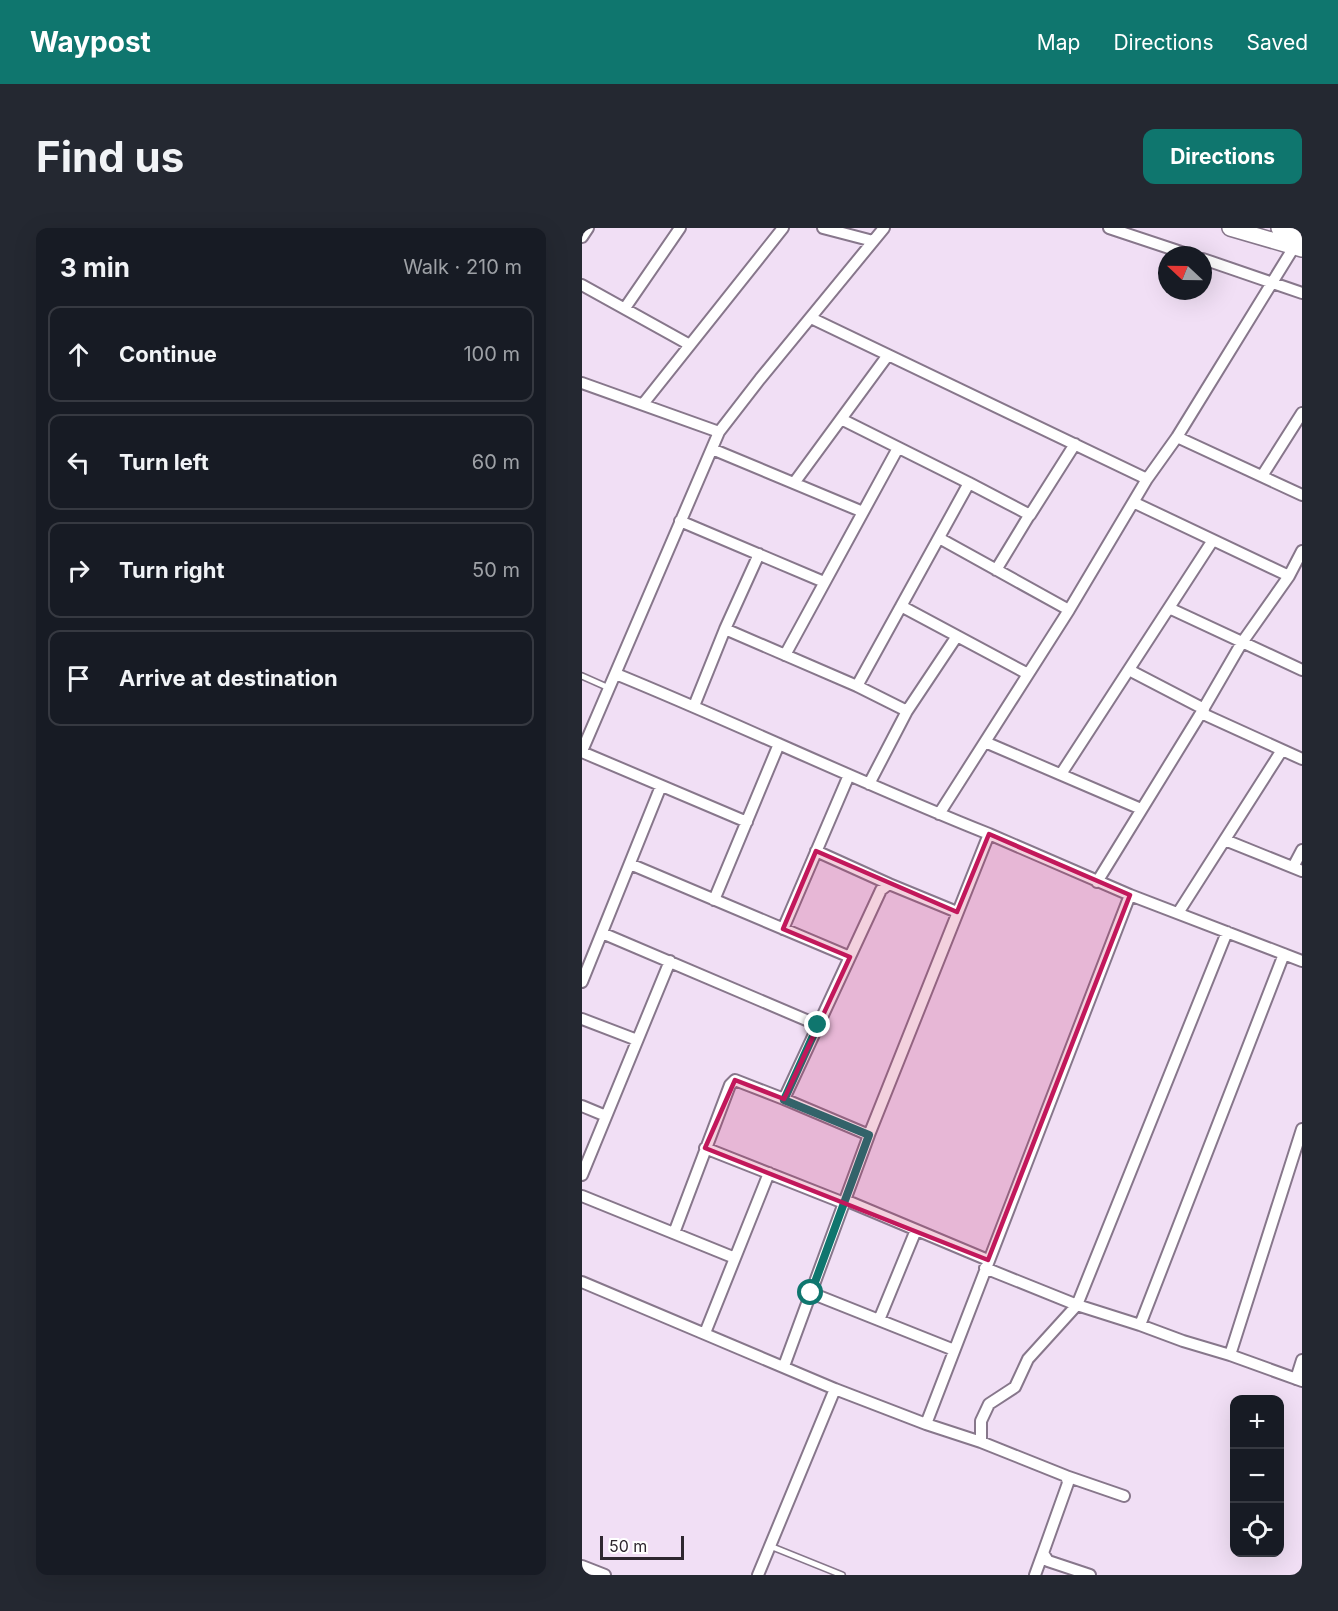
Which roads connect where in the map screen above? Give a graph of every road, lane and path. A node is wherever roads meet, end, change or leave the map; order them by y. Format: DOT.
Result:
graph roads {
  1 [pos="588,228"];
  2 [pos="680,228"];
  3 [pos="783,228"];
  4 [pos="823,228"];
  5 [pos="884,228"];
  6 [pos="1109,228"];
  7 [pos="1230,228"];
  8 [pos="1279,228"];
  9 [pos="582,237"];
  10 [pos="873,241"];
  11 [pos="1299,244"];
  12 [pos="1164,246"];
  13 [pos="1212,262"];
  14 [pos="1272,282"];
  15 [pos="582,285"];
  16 [pos="1302,292"];
  17 [pos="625,308"];
  18 [pos="811,318"];
  19 [pos="690,345"];
  20 [pos="888,355"];
  21 [pos="582,383"];
  22 [pos="643,404"];
  23 [pos="1302,413"];
  24 [pos="841,419"];
  25 [pos="719,432"];
  26 [pos="1177,437"];
  27 [pos="1075,444"];
  28 [pos="898,448"];
  29 [pos="712,449"];
  30 [pos="1262,476"];
  31 [pos="1147,479"];
  32 [pos="794,483"];
  33 [pos="969,483"];
  34 [pos="1302,495"];
  35 [pos="1135,503"];
  36 [pos="863,512"];
  37 [pos="1030,514"];
  38 [pos="680,521"];
  39 [pos="939,538"];
  40 [pos="1213,540"];
  41 [pos="1302,551"];
  42 [pos="759,554"];
  43 [pos="996,570"];
  44 [pos="1288,576"];
  45 [pos="825,582"];
  46 [pos="901,606"];
  47 [pos="1169,608"];
  48 [pos="1069,610"];
  49 [pos="725,629"];
  50 [pos="957,636"];
  51 [pos="1241,644"];
  52 [pos="785,655"];
  53 [pos="1129,670"];
  54 [pos="1302,670"];
  55 [pos="616,674"];
  56 [pos="1028,674"];
  57 [pos="582,676"];
  58 [pos="857,686"];
  59 [pos="609,688"];
  60 [pos="694,706"];
  61 [pos="907,711"];
  62 [pos="1202,711"];
  63 [pos="986,742"];
  64 [pos="779,744"];
  65 [pos="1282,750"];
  66 [pos="582,752"];
  67 [pos="1302,759"];
  68 [pos="1061,774"];
  69 [pos="849,775"];
  70 [pos="869,784"];
  71 [pos="661,786"];
  72 [pos="1142,809"];
  73 [pos="939,814"];
  74 [pos="747,822"];
  75 [pos="989,834"];
  76 [pos="1225,840"];
  77 [pos="1302,850"];
  78 [pos="816,851"];
  79 [pos="630,864"];
  80 [pos="1297,869"];
  81 [pos="1097,882"];
  82 [pos="889,884"];
  83 [pos="1130,895"];
  84 [pos="714,900"];
  85 [pos="957,912"];
  86 [pos="1178,913"];
  87 [pos="783,929"];
  88 [pos="1227,932"];
  89 [pos="602,933"];
  90 [pos="1284,954"];
  91 [pos="850,957"];
  92 [pos="670,961"];
  93 [pos="1302,962"];
  94 [pos="582,982"];
  95 [pos="582,1019"];
  96 [pos="818,1025"];
  97 [pos="637,1040"];
  98 [pos="784,1100"];
  99 [pos="582,1106"];
  100 [pos="606,1116"];
  101 [pos="1302,1129"];
  102 [pos="869,1135"];
  103 [pos="705,1148"];
  104 [pos="769,1173"];
  105 [pos="582,1175"];
  106 [pos="582,1197"];
  107 [pos="845,1202"];
  108 [pos="916,1230"];
  109 [pos="674,1233"];
  110 [pos="735,1258"];
  111 [pos="986,1264"];
  112 [pos="582,1282"];
  113 [pos="811,1293"];
  114 [pos="1077,1305"];
  115 [pos="879,1320"];
  116 [pos="1140,1325"];
  117 [pos="705,1333"];
  118 [pos="954,1350"];
  119 [pos="1230,1354"];
  120 [pos="1302,1360"];
  121 [pos="784,1366"];
  122 [pos="1299,1380"];
  123 [pos="835,1389"];
  124 [pos="926,1424"];
  125 [pos="981,1442"];
  126 [pos="1066,1476"];
  127 [pos="1124,1496"];
  128 [pos="770,1546"];
  129 [pos="1043,1553"];
  130 [pos="582,1566"];
  131 [pos="605,1575"];
  132 [pos="758,1575"];
  133 [pos="842,1575"];
  134 [pos="1035,1575"];
  135 [pos="1090,1575"];
  1 -- 9 [label="street"];
  2 -- 17 [label="street"];
  3 -- 19 [label="street"];
  4 -- 10 [label="street"];
  5 -- 10 [label="street"];
  6 -- 12 [label="street"];
  7 -- 11 [label="main road"];
  8 -- 11 [label="main road"];
  10 -- 18 [label="street"];
  11 -- 14 [label="street"];
  13 -- 14 [label="street"];
  14 -- 16 [label="street"];
  14 -- 26 [label="street"];
  15 -- 17 [label="street"];
  17 -- 19 [label="street"];
  18 -- 20 [label="street"];
  18 -- 25 [label="street"];
  19 -- 22 [label="street"];
  20 -- 24 [label="street"];
  20 -- 27 [label="street"];
  21 -- 22 [label="street"];
  22 -- 25 [label="street"];
  23 -- 30 [label="street"];
  24 -- 28 [label="street"];
  24 -- 32 [label="street"];
  25 -- 29 [label="street"];
  26 -- 30 [label="street"];
  26 -- 31 [label="street"];
  27 -- 31 [label="street"];
  27 -- 37 [label="street"];
  28 -- 33 [label="street"];
  28 -- 36 [label="street"];
  29 -- 32 [label="street"];
  29 -- 38 [label="street"];
  30 -- 34 [label="street"];
  31 -- 35 [label="street"];
  32 -- 36 [label="street"];
  33 -- 37 [label="street"];
  33 -- 39 [label="street"];
  35 -- 40 [label="street"];
  35 -- 48 [label="street"];
  36 -- 45 [label="street"];
  37 -- 43 [label="street"];
  38 -- 42 [label="street"];
  38 -- 55 [label="street"];
  39 -- 43 [label="street"];
  39 -- 46 [label="street"];
  40 -- 44 [label="street"];
  40 -- 47 [label="street"];
  41 -- 44 [label="street"];
  42 -- 45 [label="street"];
  42 -- 49 [label="street"];
  43 -- 48 [label="street"];
  44 -- 51 [label="street"];
  45 -- 52 [label="street"];
  46 -- 50 [label="street"];
  46 -- 58 [label="street"];
  47 -- 51 [label="street"];
  47 -- 53 [label="street"];
  48 -- 56 [label="street"];
  49 -- 52 [label="street"];
  49 -- 60 [label="street"];
  50 -- 56 [label="street"];
  50 -- 61 [label="street"];
  51 -- 54 [label="street"];
  51 -- 62 [label="street"];
  52 -- 58 [label="street"];
  53 -- 62 [label="street"];
  53 -- 68 [label="street"];
  55 -- 59 [label="street"];
  55 -- 60 [label="street"];
  56 -- 63 [label="street"];
  57 -- 59 [label="lane"];
  58 -- 61 [label="street"];
  59 -- 66 [label="street"];
  60 -- 64 [label="street"];
  61 -- 70 [label="street"];
  62 -- 65 [label="street"];
  62 -- 72 [label="street"];
  63 -- 68 [label="street"];
  63 -- 73 [label="street"];
  64 -- 69 [label="street"];
  64 -- 74 [label="street"];
  65 -- 67 [label="street"];
  65 -- 76 [label="street"];
  66 -- 71 [label="street"];
  68 -- 72 [label="street"];
  69 -- 70 [label="street"];
  69 -- 78 [label="street"];
  70 -- 73 [label="street"];
  71 -- 74 [label="street"];
  71 -- 79 [label="street"];
  72 -- 81 [label="street"];
  73 -- 75 [label="street"];
  74 -- 84 [label="street"];
  75 -- 81 [label="street"];
  75 -- 85 [label="street"];
  76 -- 80 [label="street"];
  76 -- 86 [label="street"];
  77 -- 80 [label="street"];
  78 -- 82 [label="street"];
  78 -- 87 [label="street"];
  79 -- 84 [label="street"];
  79 -- 89 [label="street"];
  81 -- 83 [label="street"];
  82 -- 85 [label="street"];
  82 -- 91 [label="street"];
  83 -- 86 [label="street"];
  83 -- 111 [label="street"];
  84 -- 87 [label="street"];
  85 -- 102 [label="street"];
  86 -- 88 [label="street"];
  87 -- 91 [label="street"];
  88 -- 90 [label="street"];
  88 -- 114 [label="street"];
  89 -- 92 [label="street"];
  89 -- 94 [label="street"];
  90 -- 93 [label="street"];
  90 -- 116 [label="street"];
  91 -- 96 [label="street"];
  92 -- 96 [label="street"];
  92 -- 97 [label="street"];
  95 -- 97 [label="street"];
  96 -- 98 [label="street"];
  97 -- 100 [label="street"];
  98 -- 102 [label="street"];
  98 -- 103 [label="street"];
  99 -- 100 [label="street"];
  100 -- 105 [label="street"];
  101 -- 119 [label="street"];
  102 -- 107 [label="street"];
  103 -- 104 [label="street"];
  103 -- 109 [label="street"];
  104 -- 107 [label="street"];
  104 -- 110 [label="street"];
  106 -- 109 [label="street"];
  107 -- 108 [label="street"];
  107 -- 113 [label="street"];
  108 -- 111 [label="street"];
  108 -- 115 [label="street"];
  109 -- 110 [label="street"];
  110 -- 117 [label="street"];
  111 -- 114 [label="street"];
  111 -- 118 [label="street"];
  112 -- 117 [label="street"];
  113 -- 115 [label="street"];
  113 -- 121 [label="street"];
  114 -- 116 [label="street"];
  114 -- 125 [label="street"];
  115 -- 118 [label="street"];
  116 -- 119 [label="street"];
  117 -- 121 [label="street"];
  118 -- 124 [label="street"];
  119 -- 122 [label="street"];
  120 -- 122 [label="street"];
  121 -- 123 [label="street"];
  123 -- 124 [label="street"];
  123 -- 128 [label="street"];
  124 -- 125 [label="street"];
  125 -- 126 [label="street"];
  126 -- 127 [label="street"];
  126 -- 129 [label="street"];
  128 -- 132 [label="street"];
  128 -- 133 [label="lane"];
  129 -- 134 [label="street"];
  129 -- 135 [label="street"];
  130 -- 131 [label="street"];
}
